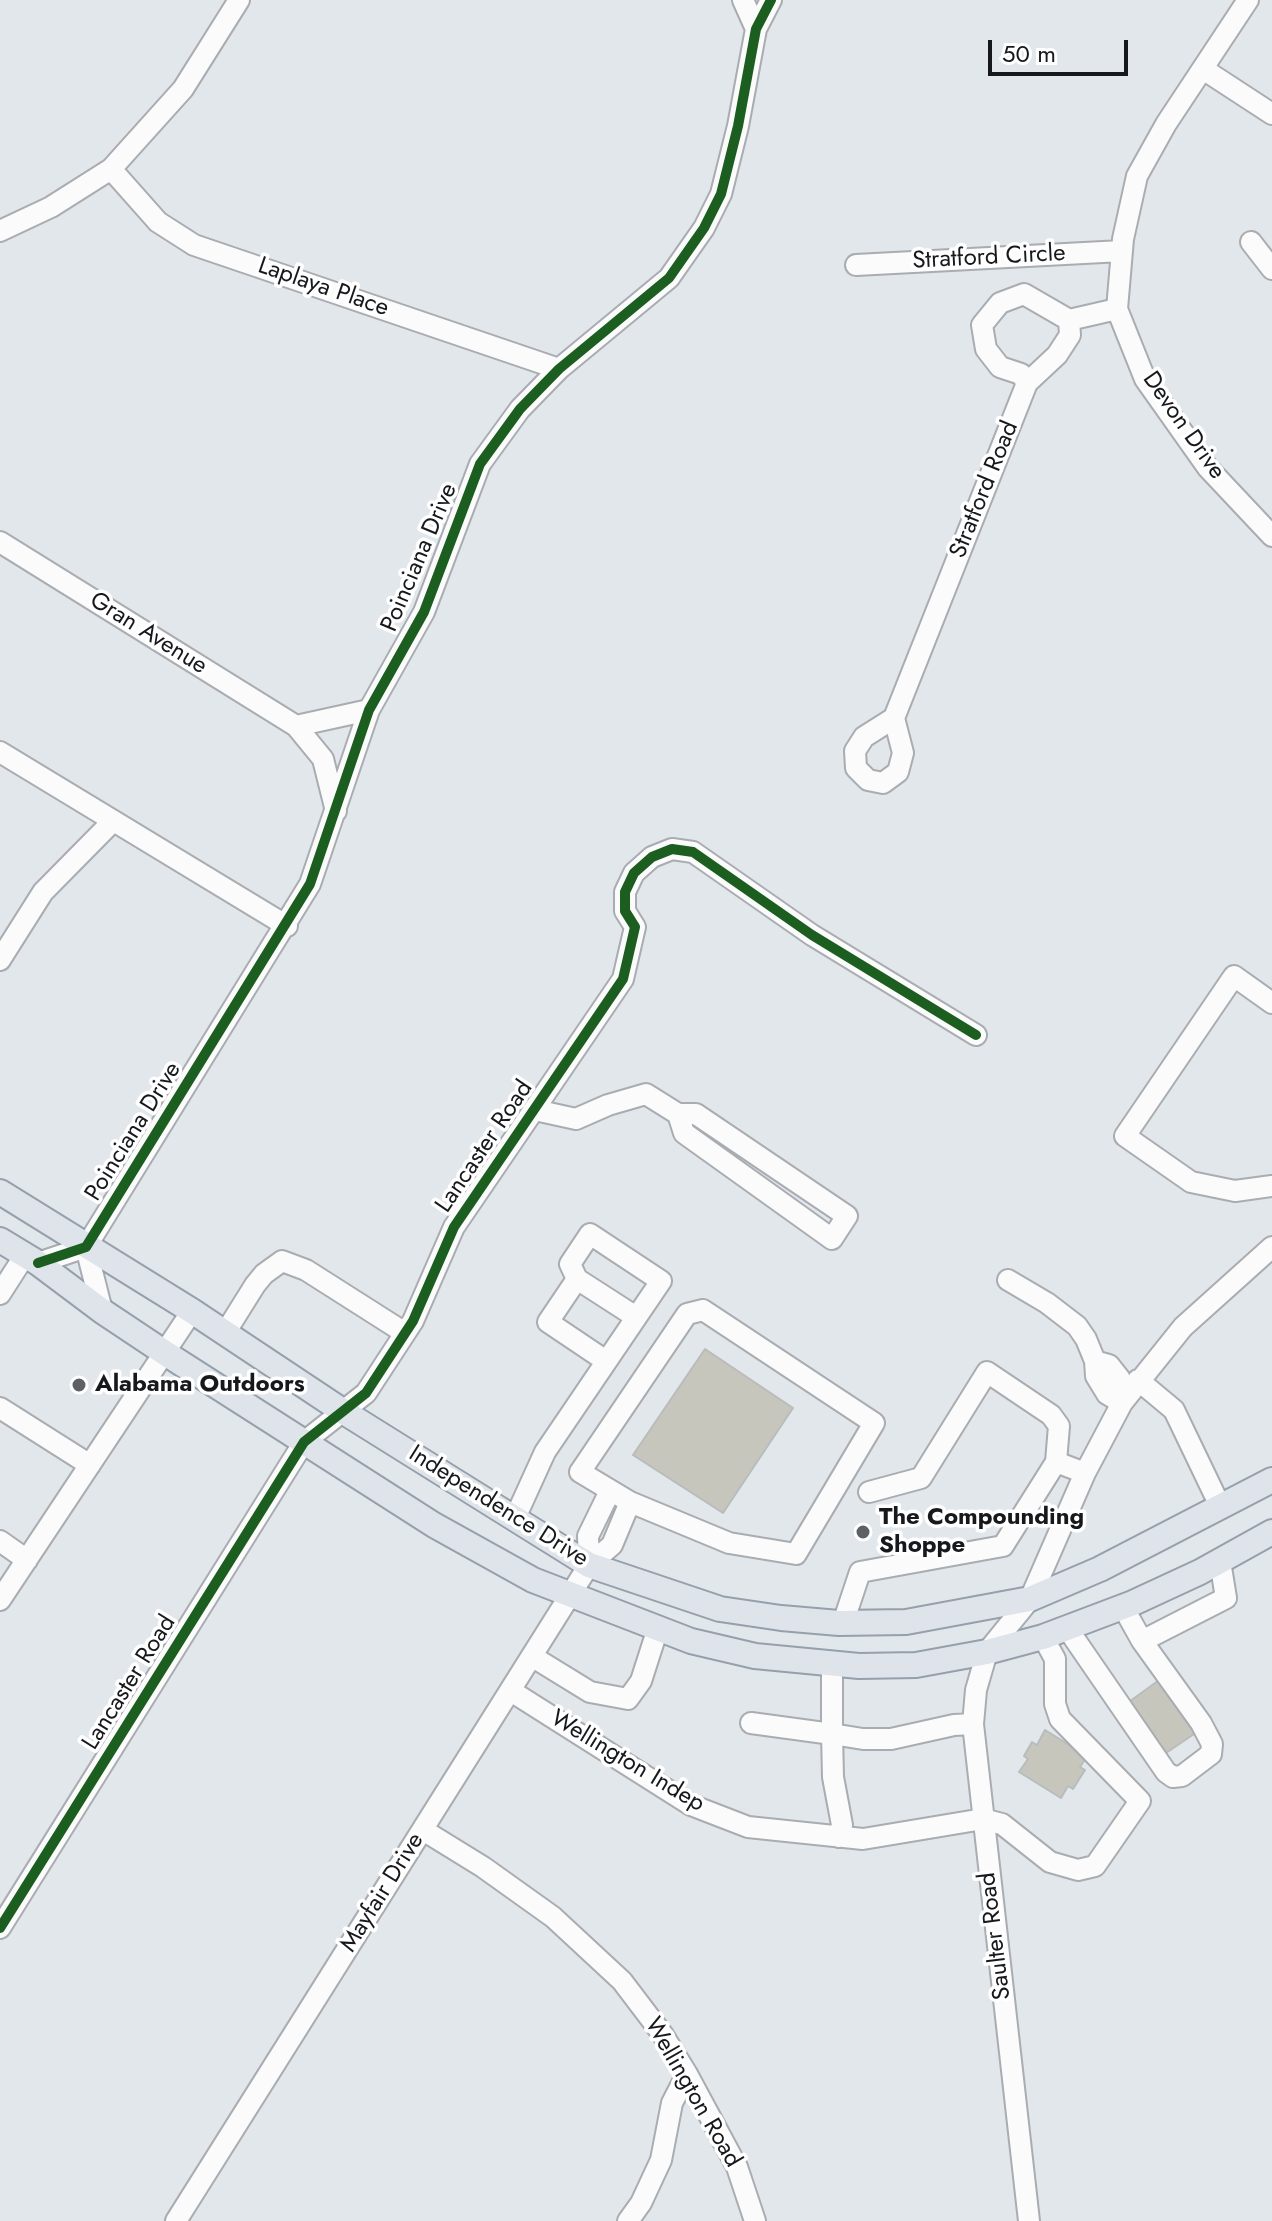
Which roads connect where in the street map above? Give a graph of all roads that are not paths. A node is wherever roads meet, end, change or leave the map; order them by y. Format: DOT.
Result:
graph roads {
  1 [pos="239,0"];
  2 [pos="743,0"];
  3 [pos="771,0"];
  4 [pos="1248,0"];
  5 [pos="756,29"];
  6 [pos="1203,69"];
  7 [pos="1272,114"];
  8 [pos="111,169"];
  9 [pos="0,231"];
  10 [pos="1251,242"];
  11 [pos="1122,251"];
  12 [pos="856,265"];
  13 [pos="1272,269"];
  14 [pos="1117,309"];
  15 [pos="1069,320"];
  16 [pos="559,369"];
  17 [pos="1027,383"];
  18 [pos="1272,536"];
  19 [pos="0,542"];
  20 [pos="369,710"];
  21 [pos="894,718"];
  22 [pos="296,726"];
  23 [pos="0,752"];
  24 [pos="336,813"];
  25 [pos="113,821"];
  26 [pos="287,926"];
  27 [pos="0,960"];
  28 [pos="1272,1003"];
  29 [pos="976,1035"];
  30 [pos="535,1110"];
  31 [pos="678,1114"];
  32 [pos="761,1157"];
  33 [pos="747,1178"];
  34 [pos="1272,1186"];
  35 [pos="0,1192"];
  36 [pos="0,1240"];
  37 [pos="86,1247"];
  38 [pos="1269,1257"];
  39 [pos="32,1259"];
  40 [pos="577,1279"];
  41 [pos="1008,1280"];
  42 [pos="0,1294"];
  43 [pos="102,1311"];
  44 [pos="192,1311"];
  45 [pos="636,1317"];
  46 [pos="225,1333"];
  47 [pos="405,1333"];
  48 [pos="165,1353"];
  49 [pos="606,1361"];
  50 [pos="1138,1380"];
  51 [pos="1122,1403"];
  52 [pos="0,1408"];
  53 [pos="344,1412"];
  54 [pos="304,1442"];
  55 [pos="1056,1462"];
  56 [pos="90,1465"];
  57 [pos="1085,1473"];
  58 [pos="1272,1480"];
  59 [pos="610,1491"];
  60 [pos="869,1492"];
  61 [pos="630,1502"];
  62 [pos="1221,1508"];
  63 [pos="515,1518"];
  64 [pos="1272,1532"];
  65 [pos="0,1541"];
  66 [pos="27,1560"];
  67 [pos="1220,1561"];
  68 [pos="589,1565"];
  69 [pos="571,1596"];
  70 [pos="1030,1599"];
  71 [pos="0,1600"];
  72 [pos="1123,1607"];
  73 [pos="843,1623"];
  74 [pos="658,1628"];
  75 [pos="1067,1628"];
  76 [pos="1043,1637"];
  77 [pos="1142,1641"];
  78 [pos="987,1652"];
  79 [pos="533,1657"];
  80 [pos="832,1664"];
  81 [pos="511,1691"];
  82 [pos="751,1723"];
  83 [pos="973,1724"];
  84 [pos="832,1734"];
  85 [pos="983,1819"];
  86 [pos="423,1830"];
  87 [pos="839,1837"];
  88 [pos="0,1928"];
  89 [pos="687,2074"];
  90 [pos="176,2221"];
  91 [pos="628,2221"];
  92 [pos="755,2221"];
  93 [pos="1029,2221"];
  1 -- 8 [label="street"];
  2 -- 5 [label="street"];
  3 -- 5 [label="street, Poinciana Drive"];
  4 -- 6 [label="street, Devon Drive"];
  5 -- 16 [label="street, Poinciana Drive"];
  6 -- 7 [label="street"];
  6 -- 11 [label="street, Devon Drive"];
  8 -- 9 [label="street"];
  8 -- 16 [label="street, Laplaya Place"];
  10 -- 13 [label="street"];
  11 -- 12 [label="street, Stratford Circle"];
  11 -- 14 [label="street, Devon Drive"];
  14 -- 15 [label="street"];
  14 -- 18 [label="street, Devon Drive"];
  15 -- 17 [label="street, Stratford Road"];
  15 -- 17 [label="street, Stratford Circle"];
  16 -- 20 [label="street, Poinciana Drive"];
  17 -- 21 [label="street, Stratford Road"];
  19 -- 22 [label="street, Gran Avenue"];
  20 -- 22 [label="street"];
  20 -- 24 [label="street, Poinciana Drive"];
  22 -- 24 [label="street, Gran Avenue"];
  23 -- 25 [label="street"];
  24 -- 26 [label="street, Poinciana Drive"];
  25 -- 26 [label="street"];
  25 -- 27 [label="street"];
  26 -- 37 [label="street, Poinciana Drive"];
  28 -- 34 [label="street"];
  29 -- 30 [label="street, Lancaster Road"];
  30 -- 31 [label="street"];
  30 -- 47 [label="street, Lancaster Road"];
  31 -- 32 [label="street"];
  31 -- 33 [label="street"];
  32 -- 33 [label="street"];
  32 -- 33 [label="street"];
  35 -- 37 [label="main road, Independence Drive"];
  36 -- 39 [label="main road, Independence Drive"];
  37 -- 39 [label="street"];
  37 -- 43 [label="street"];
  37 -- 44 [label="main road, Independence Drive"];
  38 -- 50 [label="street"];
  39 -- 42 [label="street"];
  39 -- 43 [label="main road, Independence Drive"];
  40 -- 45 [label="street"];
  40 -- 45 [label="street"];
  40 -- 49 [label="street"];
  41 -- 51 [label="street"];
  43 -- 48 [label="main road, Independence Drive"];
  44 -- 46 [label="main road, Independence Drive"];
  44 -- 48 [label="street"];
  45 -- 49 [label="street"];
  46 -- 47 [label="street"];
  46 -- 53 [label="main road, Independence Drive"];
  47 -- 53 [label="street, Lancaster Road"];
  48 -- 54 [label="main road, Independence Drive"];
  48 -- 56 [label="street"];
  49 -- 63 [label="street"];
  50 -- 51 [label="street"];
  50 -- 62 [label="street"];
  51 -- 57 [label="street"];
  52 -- 56 [label="street"];
  53 -- 54 [label="street, Lancaster Road"];
  53 -- 63 [label="main road, Independence Drive"];
  54 -- 69 [label="main road, Independence Drive"];
  54 -- 88 [label="street, Lancaster Road"];
  55 -- 57 [label="street"];
  55 -- 60 [label="street"];
  55 -- 73 [label="street"];
  56 -- 66 [label="street"];
  57 -- 70 [label="street"];
  58 -- 62 [label="main road, Independence Drive"];
  59 -- 61 [label="street"];
  59 -- 61 [label="street"];
  59 -- 68 [label="street"];
  61 -- 68 [label="street"];
  62 -- 70 [label="main road, Independence Drive"];
  63 -- 68 [label="main road, Independence Drive"];
  64 -- 67 [label="main road, Independence Drive"];
  65 -- 66 [label="street"];
  66 -- 71 [label="street"];
  67 -- 72 [label="main road, Independence Drive"];
  67 -- 77 [label="street"];
  68 -- 69 [label="street, Mayfair Drive"];
  68 -- 73 [label="main road, Independence Drive"];
  69 -- 74 [label="main road, Independence Drive"];
  69 -- 79 [label="street, Mayfair Drive"];
  70 -- 73 [label="main road, Independence Drive"];
  70 -- 78 [label="street"];
  72 -- 75 [label="main road, Independence Drive"];
  72 -- 77 [label="street"];
  74 -- 79 [label="street"];
  74 -- 80 [label="main road, Independence Drive"];
  75 -- 76 [label="main road, Independence Drive"];
  75 -- 77 [label="street"];
  76 -- 78 [label="main road, Independence Drive"];
  76 -- 85 [label="street"];
  78 -- 80 [label="main road, Independence Drive"];
  78 -- 83 [label="street, Saulter Road"];
  79 -- 81 [label="street, Mayfair Drive"];
  80 -- 84 [label="street"];
  81 -- 86 [label="street, Mayfair Drive"];
  81 -- 87 [label="street, Wellington Indep"];
  82 -- 84 [label="street"];
  83 -- 84 [label="street"];
  83 -- 85 [label="street, Saulter Road"];
  84 -- 87 [label="street"];
  85 -- 87 [label="street, Wellington Indep"];
  85 -- 93 [label="street, Saulter Road"];
  86 -- 89 [label="street, Wellington Road"];
  86 -- 90 [label="street, Mayfair Drive"];
  89 -- 91 [label="street"];
  89 -- 92 [label="street, Wellington Road"];
}
